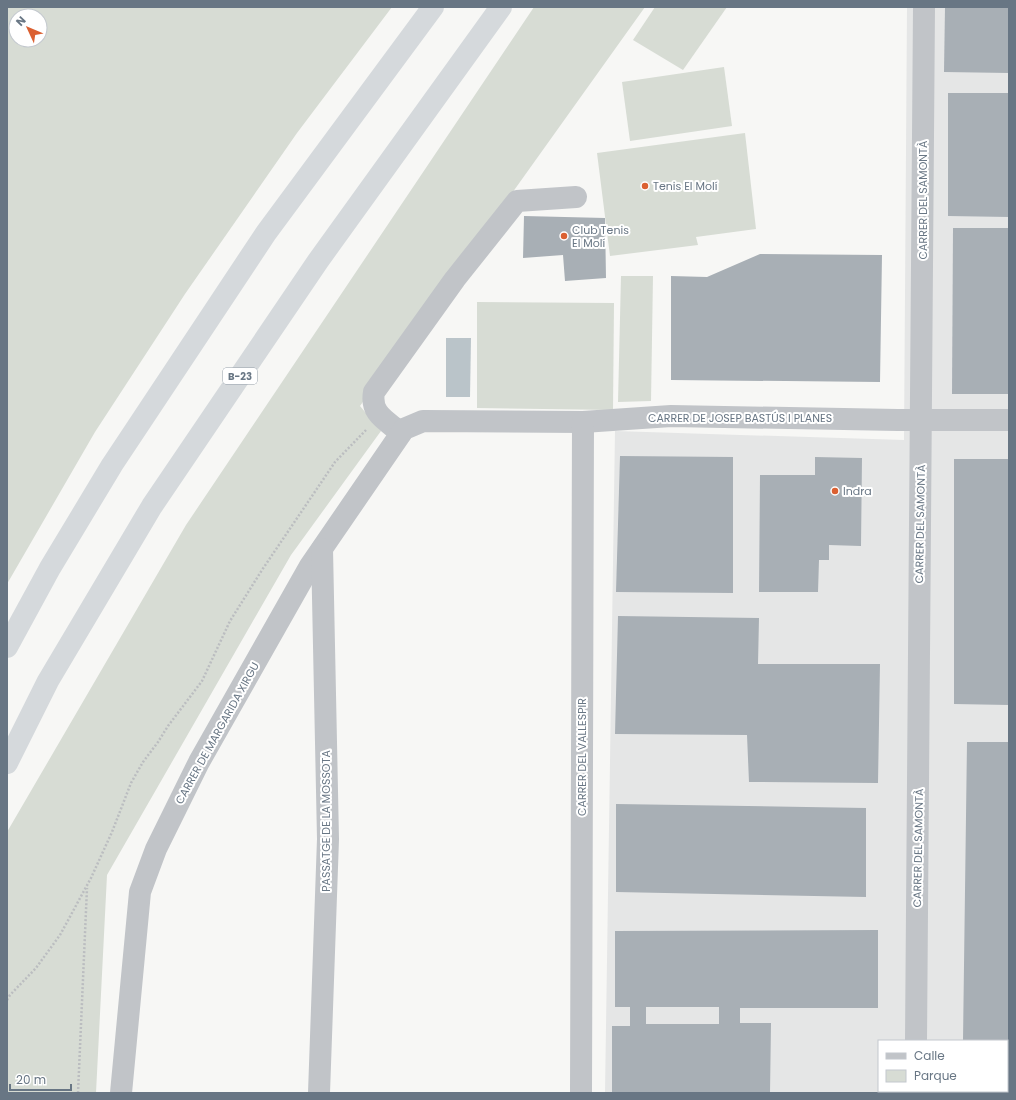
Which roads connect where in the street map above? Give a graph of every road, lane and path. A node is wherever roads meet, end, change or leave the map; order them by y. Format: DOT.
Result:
graph roads {
  1 [pos="433,7"];
  2 [pos="500,7"];
  3 [pos="924,7"];
  4 [pos="576,197"];
  5 [pos="381,416"];
  6 [pos="921,420"];
  7 [pos="1009,420"];
  8 [pos="423,421"];
  9 [pos="583,422"];
  10 [pos="401,433"];
  11 [pos="322,549"];
  12 [pos="7,647"];
  13 [pos="7,763"];
  14 [pos="87,886"];
  15 [pos="7,1000"];
  16 [pos="916,1040"];
  17 [pos="78,1093"];
  18 [pos="121,1093"];
  19 [pos="319,1093"];
  20 [pos="581,1093"];
  1 -- 12 [label="highway"];
  2 -- 13 [label="highway, B-23"];
  3 -- 6 [label="street, CARRER DEL SAMONTÀ"];
  4 -- 5 [label="street"];
  5 -- 10 [label="street"];
  5 -- 14 [label="path"];
  6 -- 7 [label="street, CARRER DE JOSEP BASTÚS I PLANES"];
  6 -- 9 [label="street, CARRER DE JOSEP BASTÚS I PLANES"];
  6 -- 16 [label="street, CARRER DEL SAMONTÀ"];
  8 -- 9 [label="street, CARRER DE JOSEP BASTÚS I PLANES"];
  8 -- 10 [label="street, CARRER DE MARGARIDA XIRGU"];
  9 -- 20 [label="street, CARRER DEL VALLESPIR"];
  10 -- 11 [label="street, CARRER DE MARGARIDA XIRGU"];
  11 -- 18 [label="street, CARRER DE MARGARIDA XIRGU"];
  11 -- 19 [label="street, PASSATGE DE LA MOSSOTA"];
  14 -- 15 [label="path"];
  14 -- 17 [label="path"];
}
